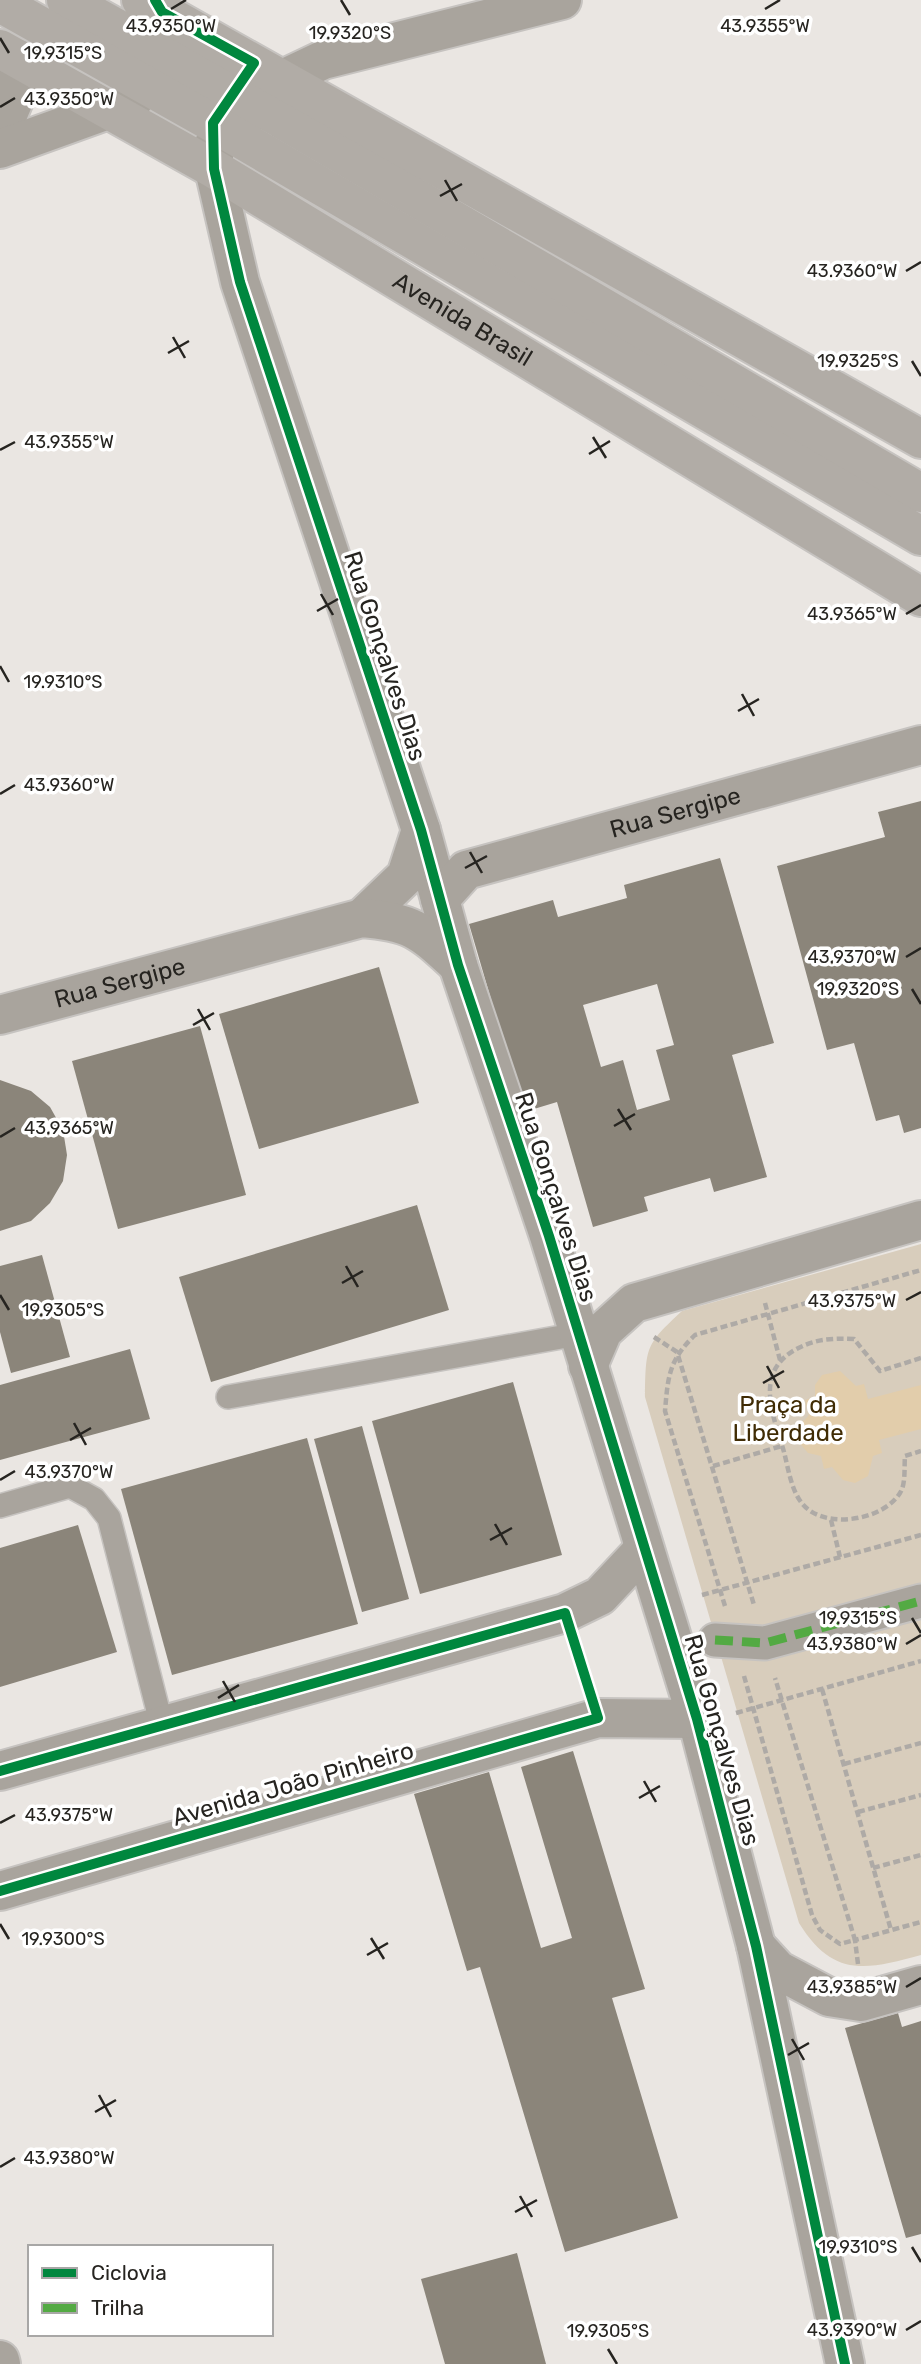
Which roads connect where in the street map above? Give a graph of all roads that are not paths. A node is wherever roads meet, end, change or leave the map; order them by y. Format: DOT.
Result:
graph roads {
  1 [pos="66,0"];
  2 [pos="562,0"];
  3 [pos="0,3"];
  4 [pos="154,4"];
  5 [pos="9,54"];
  6 [pos="242,91"];
  7 [pos="159,93"];
  8 [pos="109,109"];
  9 [pos="0,134"];
  10 [pos="0,149"];
  11 [pos="261,151"];
  12 [pos="214,169"];
  13 [pos="921,439"];
  14 [pos="921,493"];
  15 [pos="921,536"];
  16 [pos="921,597"];
  17 [pos="921,745"];
  18 [pos="421,830"];
  19 [pos="440,899"];
  20 [pos="362,918"];
  21 [pos="458,964"];
  22 [pos="0,1015"];
  23 [pos="921,1220"];
  24 [pos="583,1350"];
  25 [pos="228,1397"];
  26 [pos="0,1506"];
  27 [pos="644,1549"];
  28 [pos="921,1601"];
  29 [pos="724,1641"];
  30 [pos="697,1719"];
  31 [pos="162,1726"];
  32 [pos="0,1771"];
  33 [pos="0,1891"];
  34 [pos="756,1946"];
  35 [pos="921,1984"];
  36 [pos="845,2364"];
  1 -- 6 [label="main road"];
  2 -- 6 [label="street"];
  3 -- 7 [label="main road"];
  4 -- 6 [label="main road"];
  5 -- 8 [label="main road, Avenida Brasil"];
  5 -- 9 [label="street"];
  6 -- 7 [label="street"];
  6 -- 11 [label="street"];
  6 -- 12 [label="street, Rua Gonçalves Dias"];
  6 -- 13 [label="main road"];
  6 -- 14 [label="main road"];
  7 -- 8 [label="street"];
  8 -- 10 [label="street"];
  8 -- 12 [label="main road, Avenida Brasil"];
  11 -- 15 [label="main road, Avenida Brasil"];
  12 -- 16 [label="main road, Avenida Brasil"];
  12 -- 18 [label="street, Rua Gonçalves Dias"];
  17 -- 19 [label="street, Rua Sergipe"];
  18 -- 19 [label="street, Rua Gonçalves Dias"];
  18 -- 20 [label="street, Rua Sergipe"];
  19 -- 21 [label="street, Rua Gonçalves Dias"];
  20 -- 21 [label="street, Rua Sergipe"];
  20 -- 22 [label="street, Rua Sergipe"];
  21 -- 24 [label="street, Rua Gonçalves Dias"];
  23 -- 24 [label="street"];
  24 -- 25 [label="lane"];
  24 -- 27 [label="street, Rua Gonçalves Dias"];
  26 -- 31 [label="lane"];
  27 -- 30 [label="street, Rua Gonçalves Dias"];
  27 -- 31 [label="street"];
  28 -- 29 [label="street"];
  30 -- 33 [label="street, Avenida João Pinheiro"];
  30 -- 34 [label="street, Rua Gonçalves Dias"];
  31 -- 32 [label="street"];
  34 -- 35 [label="street"];
  34 -- 36 [label="street, Rua Gonçalves Dias"];
}
